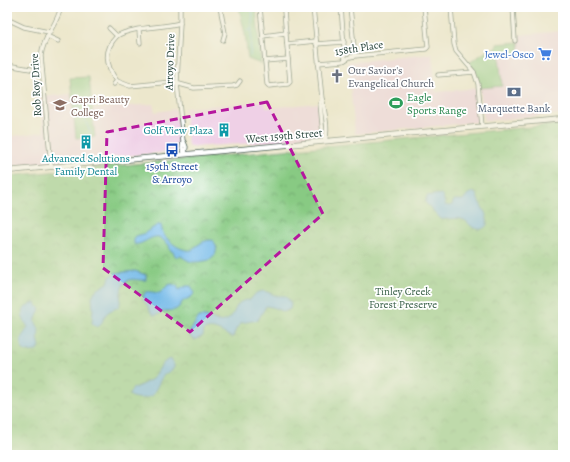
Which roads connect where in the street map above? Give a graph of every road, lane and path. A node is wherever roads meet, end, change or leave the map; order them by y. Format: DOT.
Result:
graph roads {
  1 [pos="61,7"];
  2 [pos="180,7"];
  3 [pos="220,7"];
  4 [pos="260,7"];
  5 [pos="302,7"];
  6 [pos="313,7"];
  7 [pos="341,7"];
  8 [pos="350,7"];
  9 [pos="424,7"];
  10 [pos="451,7"];
  11 [pos="513,7"];
  12 [pos="284,8"];
  13 [pos="7,19"];
  14 [pos="180,23"];
  15 [pos="109,28"];
  16 [pos="139,30"];
  17 [pos="50,32"];
  18 [pos="286,33"];
  19 [pos="47,36"];
  20 [pos="117,36"];
  21 [pos="262,36"];
  22 [pos="223,40"];
  23 [pos="58,41"];
  24 [pos="516,41"];
  25 [pos="316,42"];
  26 [pos="344,42"];
  27 [pos="140,43"];
  28 [pos="287,44"];
  29 [pos="355,56"];
  30 [pos="288,58"];
  31 [pos="345,60"];
  32 [pos="265,61"];
  33 [pos="318,63"];
  34 [pos="7,65"];
  35 [pos="42,71"];
  36 [pos="474,72"];
  37 [pos="438,75"];
  38 [pos="117,80"];
  39 [pos="240,81"];
  40 [pos="177,83"];
  41 [pos="114,84"];
  42 [pos="563,119"];
  43 [pos="482,126"];
  44 [pos="325,141"];
  45 [pos="185,154"];
  46 [pos="51,166"];
  47 [pos="7,171"];
  1 -- 17 [label="street, Rob Roy Drive"];
  2 -- 14 [label="street, Arroyo Drive"];
  3 -- 22 [label="street"];
  4 -- 21 [label="street"];
  5 -- 12 [label="street"];
  6 -- 25 [label="street"];
  7 -- 26 [label="street"];
  8 -- 29 [label="street"];
  9 -- 29 [label="street, 158th Place"];
  10 -- 36 [label="street"];
  11 -- 24 [label="street"];
  12 -- 18 [label="street"];
  13 -- 17 [label="street"];
  14 -- 16 [label="street"];
  14 -- 40 [label="street, Arroyo Drive"];
  15 -- 20 [label="street"];
  16 -- 20 [label="street"];
  16 -- 27 [label="street"];
  17 -- 19 [label="street, Rob Roy Drive"];
  18 -- 21 [label="street"];
  18 -- 28 [label="street"];
  19 -- 23 [label="street"];
  19 -- 35 [label="street, Rob Roy Drive"];
  20 -- 38 [label="street"];
  21 -- 32 [label="street"];
  25 -- 26 [label="street"];
  25 -- 28 [label="street"];
  25 -- 33 [label="street"];
  26 -- 31 [label="street"];
  28 -- 30 [label="street"];
  29 -- 31 [label="street, 158th Place"];
  30 -- 32 [label="street"];
  30 -- 32 [label="street"];
  31 -- 33 [label="street, 158th Place"];
  33 -- 44 [label="street"];
  34 -- 35 [label="street"];
  35 -- 46 [label="street, Rob Roy Drive"];
  36 -- 37 [label="street"];
  36 -- 43 [label="street"];
  38 -- 40 [label="street"];
  38 -- 41 [label="street"];
  39 -- 40 [label="street"];
  40 -- 45 [label="street, Arroyo Drive"];
  42 -- 43 [label="main road, West 159th Street"];
  43 -- 44 [label="main road, West 159th Street"];
  44 -- 45 [label="main road, West 159th Street"];
  45 -- 46 [label="main road, West 159th Street"];
  46 -- 47 [label="main road, West 159th Street"];
}
